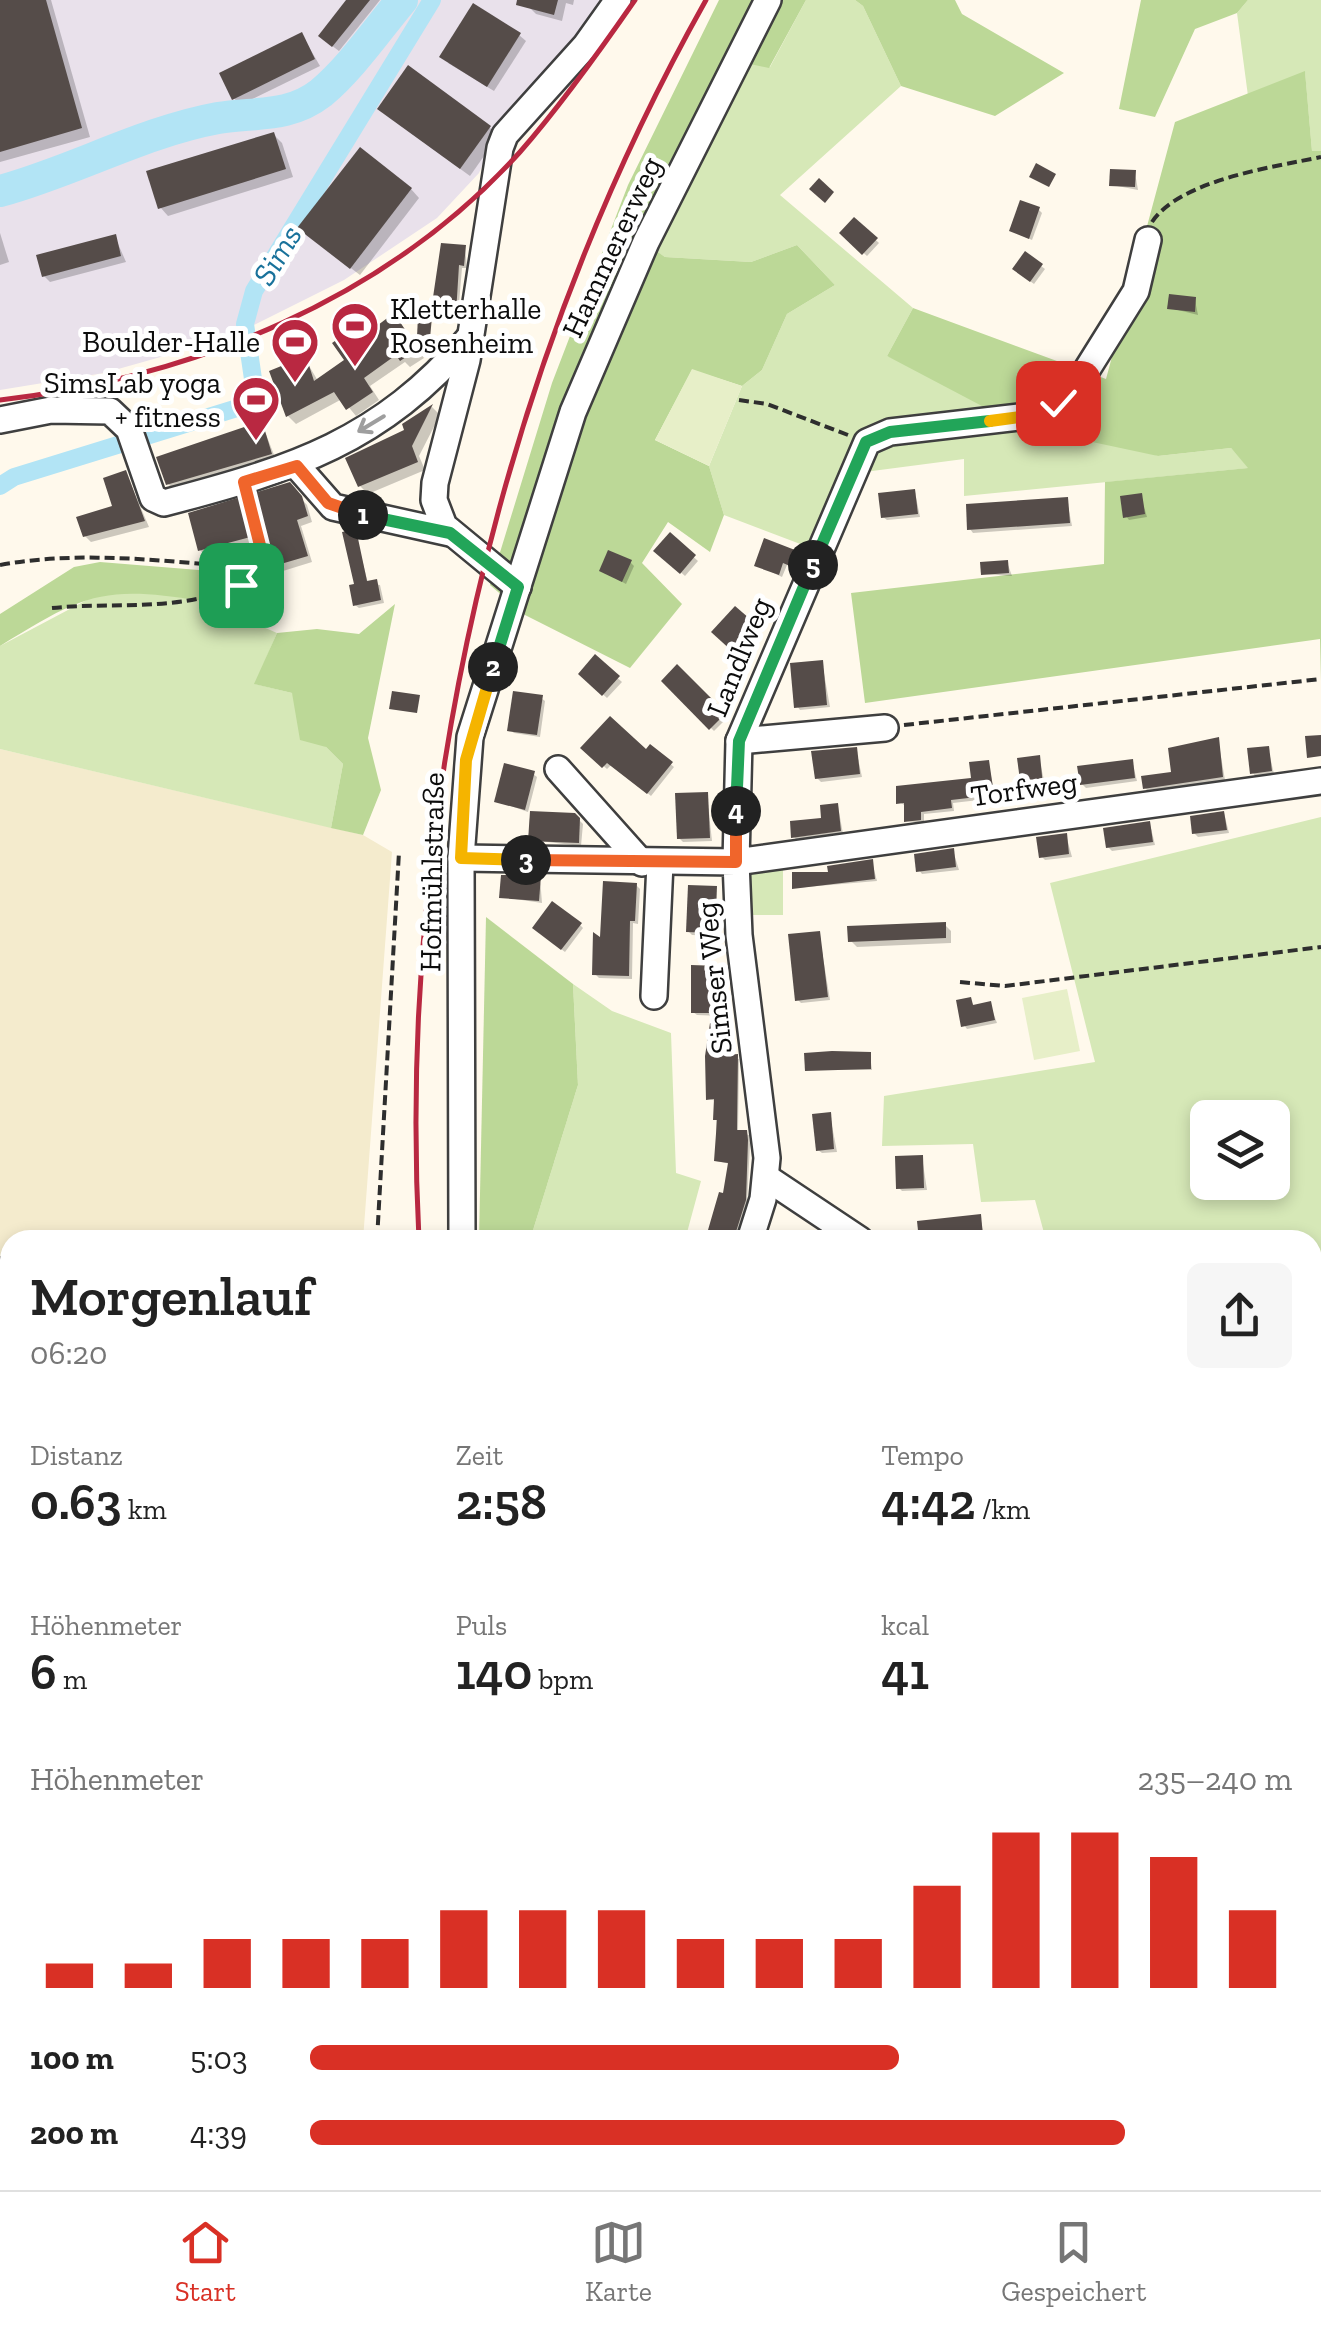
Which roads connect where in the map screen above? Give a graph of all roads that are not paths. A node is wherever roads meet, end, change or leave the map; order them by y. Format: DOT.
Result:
graph roads {
  1 [pos="618,0"];
  2 [pos="768,0"];
  3 [pos="1148,240"];
  4 [pos="470,337"];
  5 [pos="431,383"];
  6 [pos="456,402"];
  7 [pos="0,420"];
  8 [pos="297,466"];
  9 [pos="450,533"];
  10 [pos="518,587"];
  11 [pos="885,728"];
  12 [pos="739,741"];
  13 [pos="558,769"];
  14 [pos="1321,781"];
  15 [pos="461,858"];
  16 [pos="736,862"];
  17 [pos="651,863"];
  18 [pos="654,996"];
  19 [pos="767,1178"];
  20 [pos="462,1230"];
  21 [pos="753,1230"];
  22 [pos="845,1230"];
  1 -- 4 [label="street"];
  2 -- 10 [label="street, Hammererweg"];
  3 -- 12 [label="street, Landlweg"];
  4 -- 5 [label="street"];
  4 -- 6 [label="street"];
  5 -- 6 [label="street"];
  5 -- 8 [label="street, one-way"];
  6 -- 9 [label="street"];
  7 -- 8 [label="street"];
  8 -- 9 [label="street"];
  9 -- 10 [label="street"];
  10 -- 15 [label="street, Hofmühlstraße"];
  11 -- 12 [label="street"];
  12 -- 16 [label="street, Landlweg"];
  13 -- 17 [label="street"];
  14 -- 16 [label="street, Torfweg"];
  15 -- 17 [label="street, Simser Weg"];
  15 -- 20 [label="street, Hofmühlstraße"];
  16 -- 17 [label="street, Simser Weg"];
  16 -- 19 [label="street, Simser Weg"];
  17 -- 18 [label="street"];
  19 -- 21 [label="street, Simser Weg"];
  19 -- 22 [label="street"];
}
